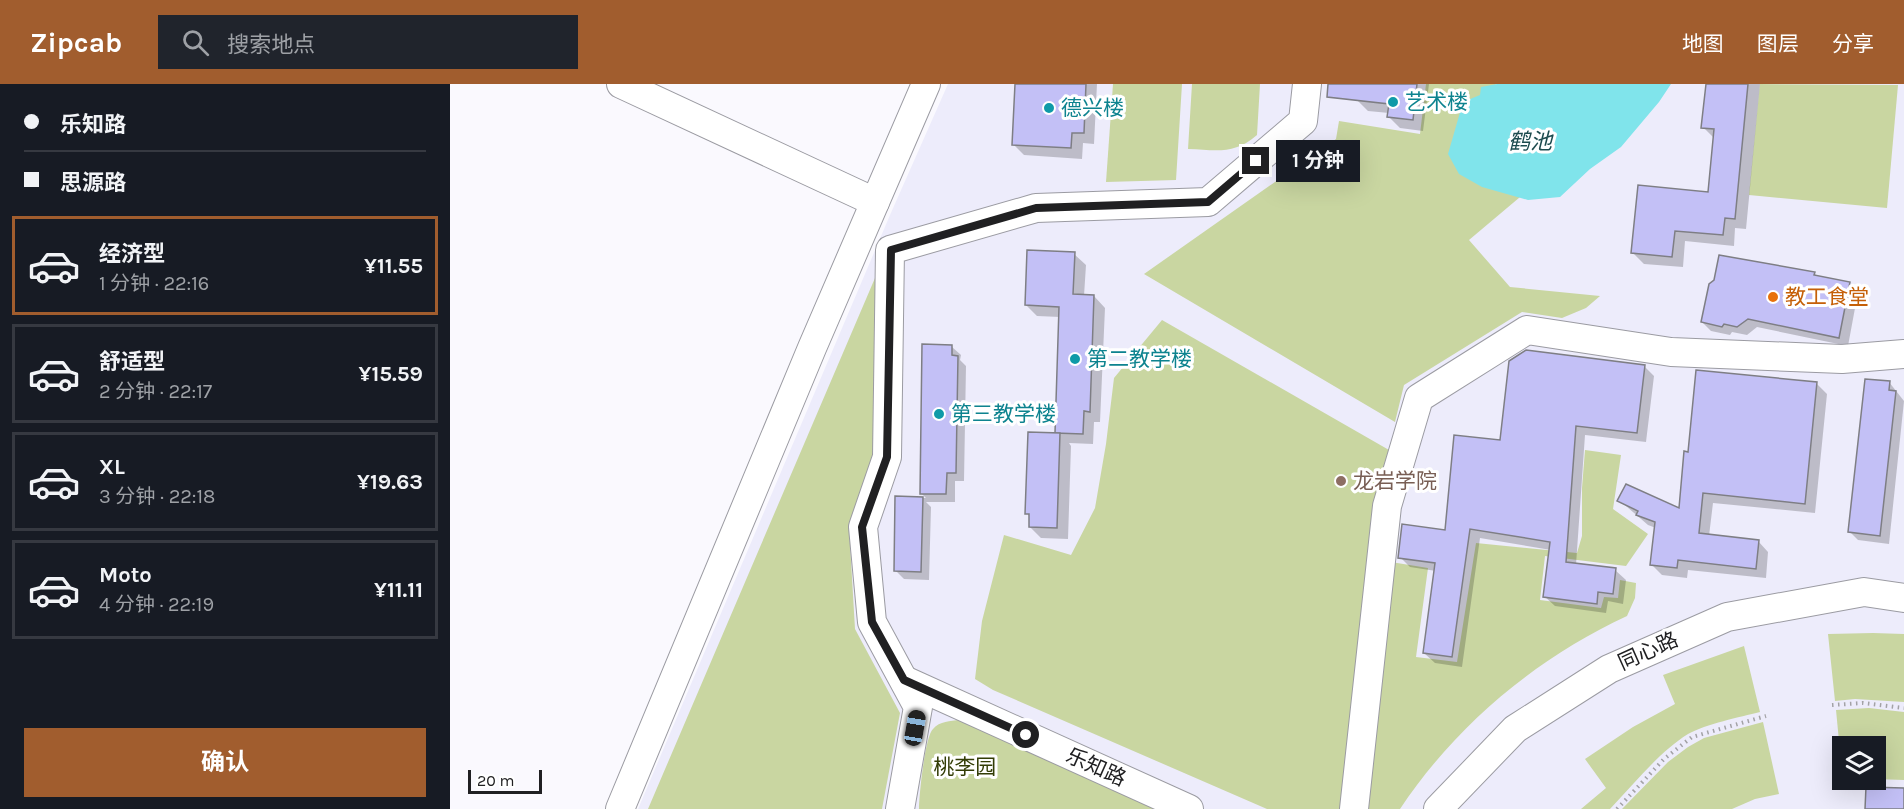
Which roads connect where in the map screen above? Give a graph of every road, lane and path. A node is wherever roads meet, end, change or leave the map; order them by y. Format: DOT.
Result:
graph roads {
  1 [pos="621,84"];
  2 [pos="926,84"];
  3 [pos="1307,84"];
  4 [pos="875,202"];
  5 [pos="1904,354"];
  6 [pos="1904,597"];
  7 [pos="904,680"];
  8 [pos="1832,705"];
  9 [pos="1904,708"];
  10 [pos="1766,716"];
  11 [pos="620,809"];
  12 [pos="900,809"];
  13 [pos="1189,809"];
  14 [pos="1354,809"];
  15 [pos="1438,809"];
  16 [pos="1617,809"];
  1 -- 4 [label="street"];
  2 -- 4 [label="street"];
  3 -- 7 [label="street"];
  4 -- 11 [label="street"];
  5 -- 14 [label="street"];
  6 -- 15 [label="street, 同心路"];
  7 -- 12 [label="street"];
  7 -- 13 [label="street, 乐知路"];
  8 -- 9 [label="path"];
  10 -- 16 [label="path"];
}
